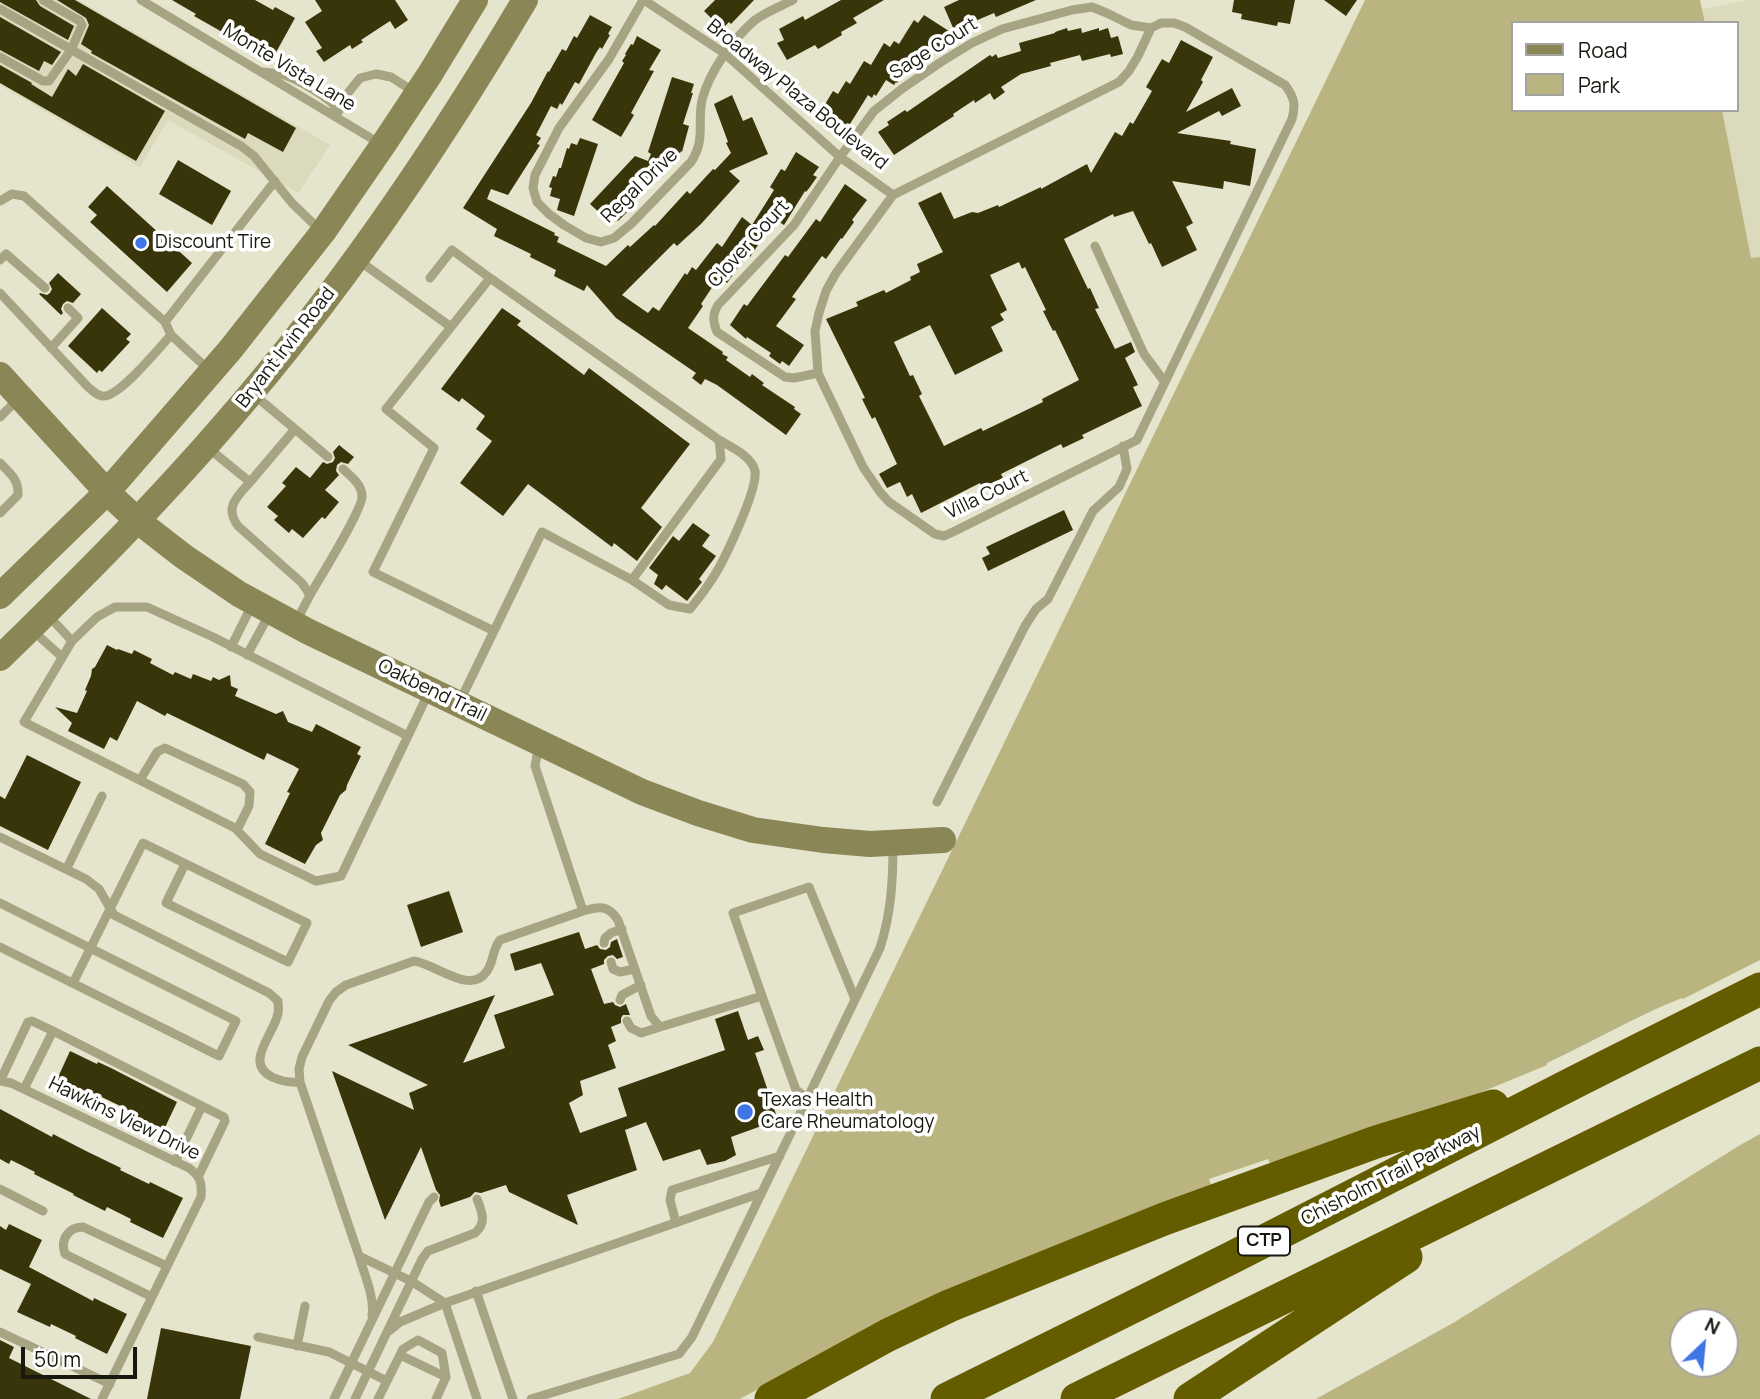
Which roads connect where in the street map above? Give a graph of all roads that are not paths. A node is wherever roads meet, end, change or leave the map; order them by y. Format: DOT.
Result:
graph roads {
  1 [pos="43,0"];
  2 [pos="141,0"];
  3 [pos="475,0"];
  4 [pos="511,0"];
  5 [pos="525,0"];
  6 [pos="643,0"];
  7 [pos="793,0"];
  8 [pos="0,9"];
  9 [pos="1152,28"];
  10 [pos="507,31"];
  11 [pos="71,50"];
  12 [pos="724,53"];
  13 [pos="0,57"];
  14 [pos="417,94"];
  15 [pos="333,110"];
  16 [pos="383,145"];
  17 [pos="840,157"];
  18 [pos="275,181"];
  19 [pos="893,195"];
  20 [pos="0,201"];
  21 [pos="323,232"];
  22 [pos="1095,246"];
  23 [pos="356,259"];
  24 [pos="0,260"];
  25 [pos="430,278"];
  26 [pos="490,278"];
  27 [pos="45,288"];
  28 [pos="0,293"];
  29 [pos="68,308"];
  30 [pos="164,323"];
  31 [pos="451,327"];
  32 [pos="171,335"];
  33 [pos="51,348"];
  34 [pos="211,372"];
  35 [pos="818,373"];
  36 [pos="0,376"];
  37 [pos="1164,381"];
  38 [pos="251,393"];
  39 [pos="20,397"];
  40 [pos="0,417"];
  41 [pos="295,429"];
  42 [pos="719,440"];
  43 [pos="206,445"];
  44 [pos="1124,446"];
  45 [pos="328,457"];
  46 [pos="0,463"];
  47 [pos="343,469"];
  48 [pos="250,482"];
  49 [pos="107,492"];
  50 [pos="0,513"];
  51 [pos="138,521"];
  52 [pos="632,580"];
  53 [pos="310,595"];
  54 [pos="0,596"];
  55 [pos="262,607"];
  56 [pos="38,621"];
  57 [pos="295,624"];
  58 [pos="494,631"];
  59 [pos="72,641"];
  60 [pos="232,647"];
  61 [pos="247,655"];
  62 [pos="62,657"];
  63 [pos="0,659"];
  64 [pos="430,691"];
  65 [pos="458,704"];
  66 [pos="408,736"];
  67 [pos="539,743"];
  68 [pos="140,780"];
  69 [pos="102,796"];
  70 [pos="937,802"];
  71 [pos="237,830"];
  72 [pos="0,837"];
  73 [pos="943,841"];
  74 [pos="894,844"];
  75 [pos="185,864"];
  76 [pos="67,868"];
  77 [pos="0,903"];
  78 [pos="110,908"];
  79 [pos="583,911"];
  80 [pos="622,929"];
  81 [pos="604,943"];
  82 [pos="0,947"];
  83 [pos="90,948"];
  84 [pos="611,962"];
  85 [pos="635,969"];
  86 [pos="73,983"];
  87 [pos="641,985"];
  88 [pos="1760,989"];
  89 [pos="762,996"];
  90 [pos="855,999"];
  91 [pos="620,1000"];
  92 [pos="627,1021"];
  93 [pos="660,1027"];
  94 [pos="53,1031"];
  95 [pos="1760,1063"];
  96 [pos="1579,1080"];
  97 [pos="0,1081"];
  98 [pos="299,1082"];
  99 [pos="24,1089"];
  100 [pos="807,1098"];
  101 [pos="202,1106"];
  102 [pos="779,1156"];
  103 [pos="175,1162"];
  104 [pos="199,1175"];
  105 [pos="1528,1178"];
  106 [pos="0,1189"];
  107 [pos="761,1194"];
  108 [pos="434,1197"];
  109 [pos="477,1199"];
  110 [pos="43,1211"];
  111 [pos="676,1223"];
  112 [pos="359,1256"];
  113 [pos="167,1266"];
  114 [pos="395,1273"];
  115 [pos="411,1281"];
  116 [pos="476,1291"];
  117 [pos="152,1297"];
  118 [pos="445,1303"];
  119 [pos="305,1306"];
  120 [pos="368,1329"];
  121 [pos="0,1332"];
  122 [pos="258,1337"];
  123 [pos="384,1338"];
  124 [pos="297,1346"];
  125 [pos="400,1355"];
  126 [pos="351,1363"];
  127 [pos="368,1371"];
  128 [pos="446,1377"];
  129 [pos="387,1381"];
  130 [pos="110,1384"];
  131 [pos="102,1399"];
  132 [pos="334,1399"];
  133 [pos="355,1399"];
  134 [pos="378,1399"];
  135 [pos="436,1399"];
  136 [pos="477,1399"];
  137 [pos="513,1399"];
  138 [pos="531,1399"];
  139 [pos="771,1399"];
  140 [pos="947,1399"];
  141 [pos="1077,1399"];
  142 [pos="1190,1399"];
  1 -- 11 [label="lane"];
  2 -- 15 [label="lane, Monte Vista Lane"];
  3 -- 14 [label="main road"];
  4 -- 10 [label="main road"];
  5 -- 10 [label="main road, Bryant Irvin Road"];
  6 -- 12 [label="lane, Broadway Plaza Boulevard"];
  6 -- 12 [label="lane, Regal Drive"];
  7 -- 12 [label="lane, Regal Drive"];
  8 -- 11 [label="lane"];
  9 -- 17 [label="lane, Sage Court"];
  9 -- 19 [label="lane, Villa Court"];
  9 -- 37 [label="lane, Villa Court"];
  10 -- 23 [label="main road, Bryant Irvin Road"];
  11 -- 13 [label="lane"];
  11 -- 18 [label="lane"];
  12 -- 17 [label="lane, Broadway Plaza Boulevard"];
  14 -- 15 [label="lane"];
  14 -- 16 [label="main road"];
  15 -- 16 [label="lane, Monte Vista Lane"];
  16 -- 21 [label="main road"];
  17 -- 19 [label="lane, Broadway Plaza Boulevard"];
  17 -- 35 [label="lane, Clover Court"];
  18 -- 21 [label="lane"];
  18 -- 30 [label="lane"];
  19 -- 35 [label="lane, Villa Court"];
  20 -- 30 [label="lane"];
  21 -- 23 [label="main road"];
  21 -- 34 [label="main road"];
  22 -- 37 [label="lane"];
  23 -- 31 [label="lane"];
  23 -- 38 [label="main road, Bryant Irvin Road"];
  24 -- 27 [label="lane"];
  25 -- 26 [label="lane"];
  26 -- 31 [label="lane"];
  26 -- 42 [label="lane"];
  28 -- 33 [label="lane"];
  29 -- 33 [label="lane"];
  30 -- 32 [label="lane"];
  31 -- 58 [label="lane"];
  32 -- 33 [label="lane"];
  32 -- 34 [label="lane"];
  34 -- 49 [label="main road"];
  35 -- 44 [label="lane, Villa Court"];
  36 -- 39 [label="main road, Oakbend Trail"];
  37 -- 44 [label="lane, Villa Court"];
  38 -- 41 [label="lane"];
  38 -- 43 [label="main road, Bryant Irvin Road"];
  39 -- 40 [label="lane"];
  39 -- 49 [label="main road, Oakbend Trail"];
  41 -- 45 [label="lane"];
  41 -- 48 [label="lane"];
  42 -- 52 [label="lane"];
  42 -- 52 [label="lane"];
  43 -- 48 [label="lane"];
  43 -- 51 [label="main road, Bryant Irvin Road"];
  44 -- 70 [label="lane"];
  46 -- 50 [label="lane"];
  47 -- 53 [label="lane"];
  48 -- 53 [label="lane"];
  49 -- 51 [label="main road, Oakbend Trail"];
  49 -- 54 [label="main road"];
  51 -- 55 [label="main road, Oakbend Trail"];
  51 -- 56 [label="main road, Bryant Irvin Road"];
  52 -- 58 [label="lane"];
  53 -- 57 [label="lane"];
  55 -- 57 [label="main road, Oakbend Trail"];
  55 -- 60 [label="lane"];
  55 -- 61 [label="lane"];
  56 -- 59 [label="lane"];
  56 -- 62 [label="lane"];
  56 -- 63 [label="main road, Bryant Irvin Road"];
  57 -- 64 [label="main road, Oakbend Trail"];
  58 -- 65 [label="lane"];
  59 -- 60 [label="lane"];
  59 -- 62 [label="lane"];
  60 -- 61 [label="lane"];
  61 -- 66 [label="lane"];
  62 -- 68 [label="lane"];
  64 -- 65 [label="main road, Oakbend Trail"];
  64 -- 66 [label="lane"];
  65 -- 67 [label="main road, Oakbend Trail"];
  66 -- 71 [label="lane"];
  67 -- 74 [label="main road, Oakbend Trail"];
  67 -- 79 [label="lane"];
  68 -- 71 [label="lane"];
  68 -- 71 [label="lane"];
  69 -- 76 [label="lane"];
  72 -- 76 [label="lane"];
  73 -- 74 [label="main road, Oakbend Trail"];
  74 -- 90 [label="lane"];
  75 -- 75 [label="lane"];
  75 -- 78 [label="lane"];
  76 -- 78 [label="lane"];
  77 -- 83 [label="lane"];
  78 -- 83 [label="lane"];
  78 -- 98 [label="lane"];
  79 -- 80 [label="lane"];
  79 -- 98 [label="lane"];
  80 -- 81 [label="lane"];
  80 -- 85 [label="lane"];
  82 -- 86 [label="lane"];
  83 -- 86 [label="lane"];
  83 -- 86 [label="lane"];
  84 -- 85 [label="lane"];
  85 -- 87 [label="lane"];
  87 -- 91 [label="lane"];
  87 -- 93 [label="lane"];
  88 -- 96 [label="highway, Chisholm Trail Parkway / CTP"];
  89 -- 90 [label="lane"];
  89 -- 93 [label="lane"];
  89 -- 100 [label="lane"];
  90 -- 100 [label="lane"];
  92 -- 93 [label="lane"];
  94 -- 97 [label="lane"];
  94 -- 99 [label="lane"];
  94 -- 101 [label="lane"];
  95 -- 105 [label="highway"];
  96 -- 139 [label="highway"];
  96 -- 140 [label="highway, Chisholm Trail Parkway / CTP"];
  97 -- 99 [label="lane, Hawkins View Drive"];
  98 -- 112 [label="lane"];
  99 -- 103 [label="lane, Hawkins View Drive"];
  100 -- 102 [label="lane"];
  101 -- 103 [label="lane"];
  101 -- 104 [label="lane"];
  102 -- 107 [label="lane"];
  102 -- 111 [label="lane"];
  103 -- 104 [label="lane, Hawkins View Drive"];
  104 -- 113 [label="lane, Hawkins View Drive"];
  105 -- 141 [label="highway"];
  105 -- 142 [label="highway"];
  106 -- 110 [label="lane"];
  107 -- 111 [label="lane"];
  107 -- 138 [label="lane"];
  108 -- 114 [label="lane"];
  109 -- 115 [label="lane"];
  111 -- 116 [label="lane"];
  112 -- 114 [label="lane"];
  112 -- 120 [label="lane"];
  113 -- 117 [label="lane, Hawkins View Drive"];
  113 -- 117 [label="lane"];
  114 -- 115 [label="lane"];
  114 -- 120 [label="lane"];
  115 -- 118 [label="lane"];
  115 -- 123 [label="lane"];
  116 -- 118 [label="lane"];
  116 -- 137 [label="lane"];
  117 -- 130 [label="lane, Hawkins View Drive"];
  118 -- 123 [label="lane"];
  118 -- 136 [label="lane"];
  119 -- 124 [label="lane"];
  120 -- 126 [label="lane"];
  121 -- 130 [label="lane"];
  122 -- 124 [label="lane"];
  123 -- 127 [label="lane"];
  124 -- 126 [label="lane"];
  125 -- 128 [label="lane"];
  125 -- 128 [label="lane"];
  125 -- 129 [label="lane"];
  126 -- 127 [label="lane"];
  126 -- 132 [label="lane"];
  127 -- 129 [label="lane"];
  127 -- 133 [label="lane"];
  128 -- 135 [label="lane"];
  129 -- 134 [label="lane"];
  130 -- 131 [label="lane, Hawkins View Drive"];
}
